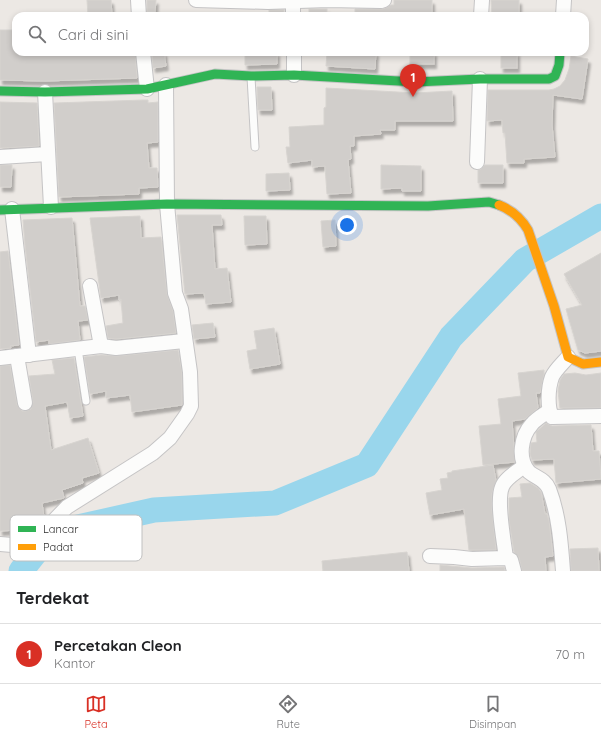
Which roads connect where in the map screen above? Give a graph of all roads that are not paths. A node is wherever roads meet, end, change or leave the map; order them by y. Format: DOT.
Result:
graph roads {
  1 [pos="138,0"];
  2 [pos="196,0"];
  3 [pos="384,0"];
  4 [pos="482,0"];
  5 [pos="564,0"];
  6 [pos="293,1"];
  7 [pos="139,12"];
  8 [pos="293,12"];
  9 [pos="481,12"];
  10 [pos="563,12"];
  11 [pos="142,56"];
  12 [pos="294,56"];
  13 [pos="559,56"];
  14 [pos="294,75"];
  15 [pos="251,76"];
  16 [pos="480,79"];
  17 [pos="166,85"];
  18 [pos="146,89"];
  19 [pos="0,91"];
  20 [pos="46,92"];
  21 [pos="255,147"];
  22 [pos="48,154"];
  23 [pos="0,157"];
  24 [pos="477,162"];
  25 [pos="167,204"];
  26 [pos="51,207"];
  27 [pos="6,209"];
  28 [pos="90,286"];
  29 [pos="184,341"];
  30 [pos="100,346"];
  31 [pos="78,348"];
  32 [pos="23,356"];
  33 [pos="568,357"];
  34 [pos="0,358"];
  35 [pos="601,362"];
  36 [pos="86,401"];
  37 [pos="25,403"];
  38 [pos="549,411"];
  39 [pos="601,416"];
  40 [pos="524,466"];
  41 [pos="59,515"];
  42 [pos="0,544"];
  43 [pos="10,545"];
  44 [pos="430,556"];
  45 [pos="506,558"];
  46 [pos="514,571"];
  47 [pos="563,571"];
  1 -- 7 [label="street"];
  2 -- 6 [label="street"];
  3 -- 6 [label="street"];
  4 -- 9 [label="street"];
  5 -- 10 [label="street"];
  6 -- 8 [label="street"];
  11 -- 18 [label="street"];
  12 -- 14 [label="street"];
  13 -- 16 [label="street"];
  14 -- 15 [label="street"];
  14 -- 16 [label="street"];
  15 -- 17 [label="street"];
  15 -- 21 [label="lane"];
  16 -- 24 [label="street"];
  17 -- 18 [label="street"];
  17 -- 25 [label="street"];
  18 -- 20 [label="street"];
  19 -- 20 [label="street"];
  20 -- 22 [label="street"];
  22 -- 23 [label="street"];
  22 -- 26 [label="street"];
  25 -- 26 [label="street"];
  25 -- 29 [label="street"];
  25 -- 33 [label="street"];
  26 -- 27 [label="street"];
  27 -- 32 [label="street"];
  28 -- 30 [label="street"];
  29 -- 30 [label="street"];
  29 -- 41 [label="street"];
  30 -- 31 [label="street"];
  31 -- 32 [label="street"];
  31 -- 36 [label="lane"];
  32 -- 34 [label="street"];
  32 -- 37 [label="street"];
  33 -- 35 [label="street"];
  33 -- 38 [label="street"];
  38 -- 39 [label="street"];
  38 -- 40 [label="street"];
  40 -- 45 [label="street"];
  40 -- 47 [label="street"];
  42 -- 43 [label="street"];
  44 -- 45 [label="street"];
  45 -- 46 [label="street"];
}
